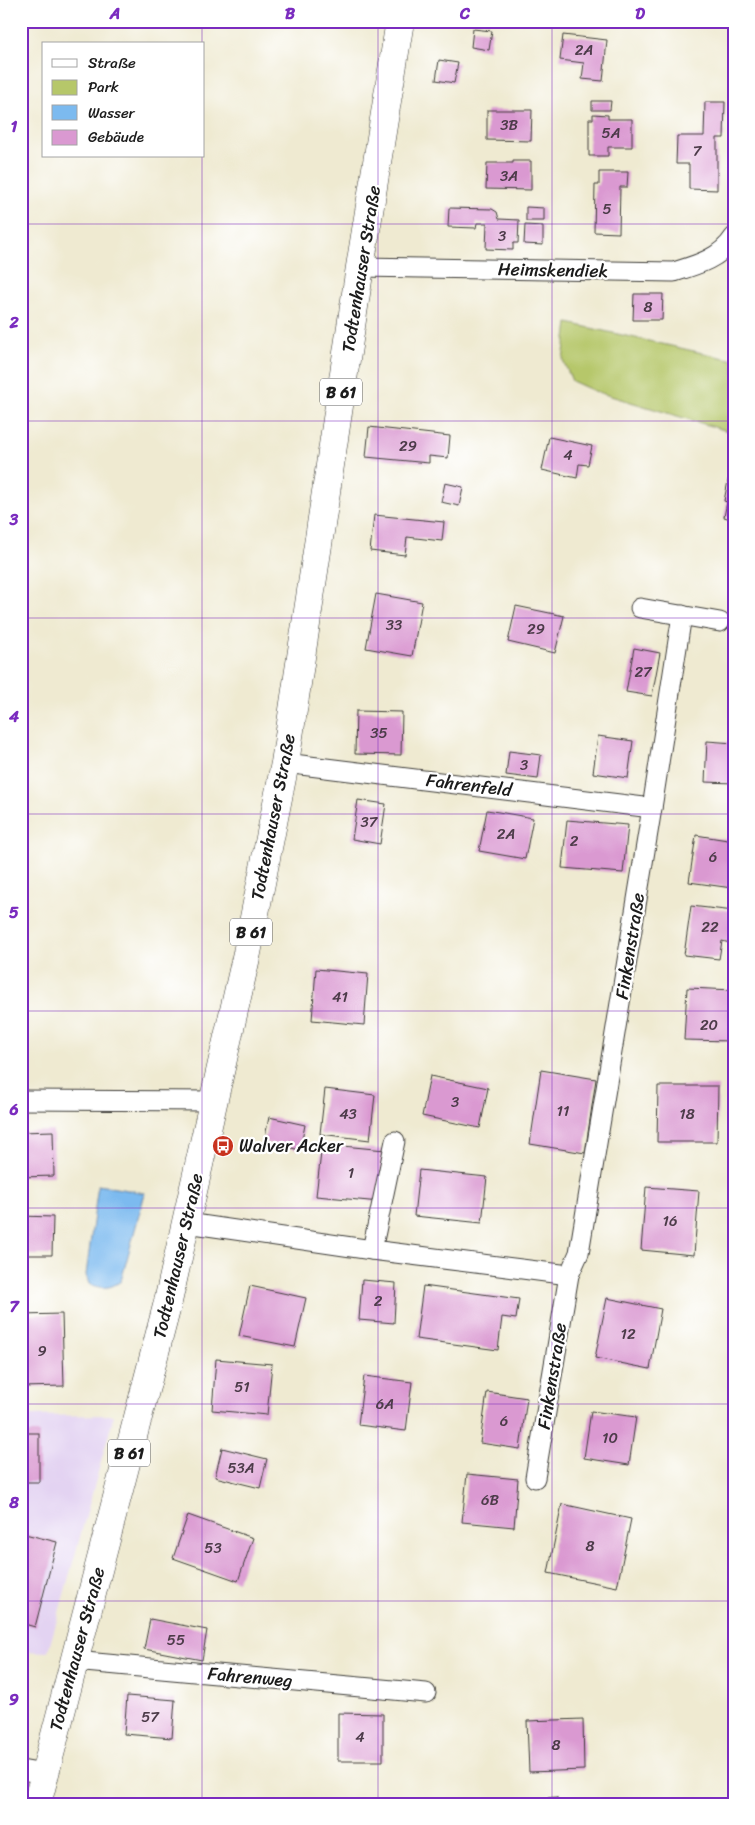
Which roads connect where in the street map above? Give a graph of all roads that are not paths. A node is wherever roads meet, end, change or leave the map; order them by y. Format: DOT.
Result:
graph roads {
  1 [pos="400,21"];
  2 [pos="734,237"];
  3 [pos="360,267"];
  4 [pos="640,608"];
  5 [pos="682,615"];
  6 [pos="720,622"];
  7 [pos="285,763"];
  8 [pos="652,808"];
  9 [pos="21,1100"];
  10 [pos="215,1101"];
  11 [pos="395,1141"];
  12 [pos="187,1223"];
  13 [pos="372,1250"];
  14 [pos="569,1274"];
  15 [pos="535,1478"];
  16 [pos="74,1661"];
  17 [pos="426,1693"];
  18 [pos="33,1772"];
  19 [pos="37,1804"];
  1 -- 3 [label="main road, Todtenhauser Straße / B 61"];
  2 -- 3 [label="street, Heimskendiek"];
  3 -- 7 [label="main road, Todtenhauser Straße / B 61"];
  4 -- 5 [label="street"];
  5 -- 6 [label="street"];
  5 -- 8 [label="street, Finkenstraße"];
  7 -- 8 [label="street, Fahrenfeld"];
  7 -- 10 [label="main road, Todtenhauser Straße / B 61"];
  8 -- 14 [label="street, Finkenstraße"];
  9 -- 10 [label="street"];
  10 -- 12 [label="main road, Todtenhauser Straße / B 61"];
  11 -- 13 [label="street"];
  12 -- 13 [label="street"];
  12 -- 16 [label="main road, Todtenhauser Straße / B 61"];
  13 -- 14 [label="street"];
  14 -- 15 [label="street, Finkenstraße"];
  16 -- 17 [label="street, Fahrenweg"];
  16 -- 18 [label="main road, Todtenhauser Straße / B 61"];
  18 -- 19 [label="main road, Todtenhauser Straße / B 61"];
}
